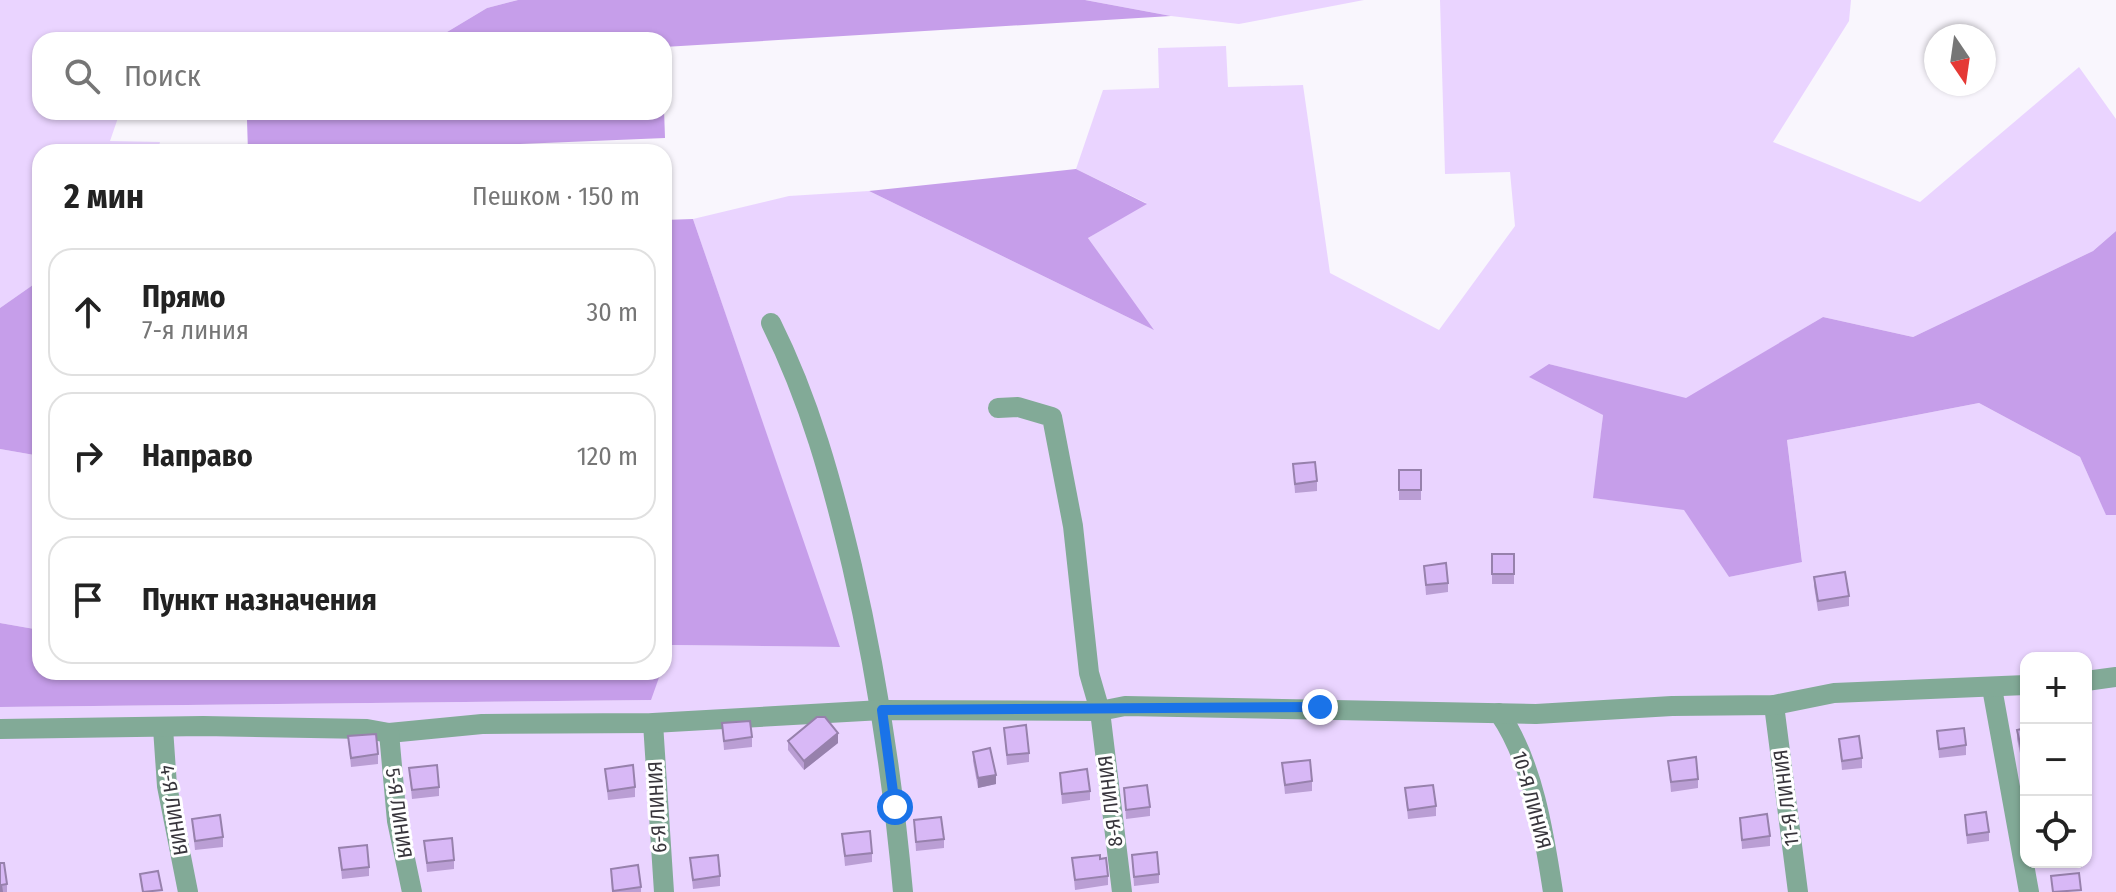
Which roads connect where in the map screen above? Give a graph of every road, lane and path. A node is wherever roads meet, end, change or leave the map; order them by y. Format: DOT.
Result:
graph roads {
  1 [pos="771,323"];
  2 [pos="998,408"];
  3 [pos="2116,677"];
  4 [pos="2092,680"];
  5 [pos="2020,686"];
  6 [pos="1992,688"];
  7 [pos="1774,705"];
  8 [pos="882,710"];
  9 [pos="1100,711"];
  10 [pos="1499,713"];
  11 [pos="653,723"];
  12 [pos="163,728"];
  13 [pos="0,729"];
  14 [pos="389,733"];
  15 [pos="188,892"];
  16 [pos="412,892"];
  17 [pos="664,892"];
  18 [pos="903,892"];
  19 [pos="1122,892"];
  20 [pos="1553,892"];
  21 [pos="1798,892"];
  22 [pos="2029,892"];
  1 -- 8 [label="street"];
  2 -- 9 [label="street, 8-Я ЛИНИЯ"];
  3 -- 4 [label="street"];
  5 -- 6 [label="street"];
  6 -- 7 [label="street"];
  6 -- 22 [label="street"];
  7 -- 10 [label="street"];
  7 -- 21 [label="street, 11-Я ЛИНИЯ"];
  8 -- 9 [label="street"];
  8 -- 11 [label="street"];
  8 -- 18 [label="street"];
  9 -- 10 [label="street"];
  9 -- 19 [label="street, 8-Я ЛИНИЯ"];
  10 -- 20 [label="street, 10-Я ЛИНИЯ"];
  11 -- 14 [label="street"];
  11 -- 17 [label="street, 6-Я ЛИНИЯ"];
  12 -- 13 [label="street"];
  12 -- 14 [label="street"];
  12 -- 15 [label="street, 4-Я ЛИНИЯ"];
  14 -- 16 [label="street, 5-Я ЛИНИЯ"];
}
